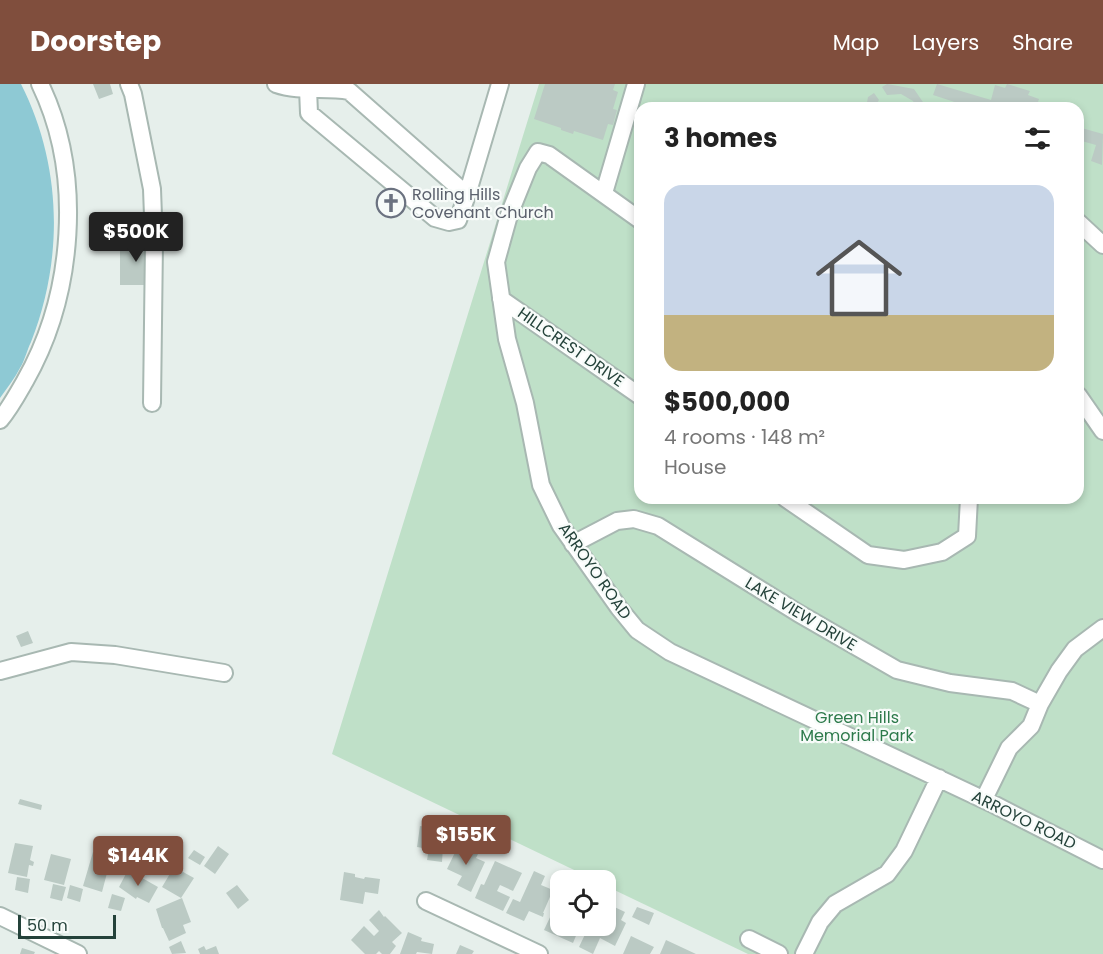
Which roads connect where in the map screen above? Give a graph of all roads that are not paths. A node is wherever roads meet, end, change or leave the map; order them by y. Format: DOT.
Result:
graph roads {
  1 [pos="40,84"];
  2 [pos="129,84"];
  3 [pos="276,84"];
  4 [pos="500,84"];
  5 [pos="636,84"];
  6 [pos="308,89"];
  7 [pos="604,193"];
  8 [pos="467,195"];
  9 [pos="634,216"];
  10 [pos="1084,228"];
  11 [pos="1103,245"];
  12 [pos="501,299"];
  13 [pos="634,392"];
  14 [pos="152,403"];
  15 [pos="1084,404"];
  16 [pos="0,420"];
  17 [pos="1103,431"];
  18 [pos="794,504"];
  19 [pos="969,504"];
  20 [pos="573,544"];
  21 [pos="1103,628"];
  22 [pos="0,671"];
  23 [pos="224,674"];
  24 [pos="1040,704"];
  25 [pos="939,778"];
  26 [pos="984,800"];
  27 [pos="1103,860"];
  28 [pos="426,900"];
  29 [pos="0,916"];
  30 [pos="749,939"];
  31 [pos="78,954"];
  32 [pos="539,954"];
  33 [pos="779,954"];
  34 [pos="804,954"];
  1 -- 16 [label="street"];
  2 -- 14 [label="street"];
  3 -- 6 [label="street"];
  4 -- 8 [label="street"];
  5 -- 7 [label="street"];
  6 -- 8 [label="street"];
  6 -- 8 [label="street"];
  7 -- 9 [label="street"];
  7 -- 12 [label="street, ARROYO ROAD"];
  10 -- 11 [label="street"];
  12 -- 13 [label="street, HILLCREST DRIVE"];
  12 -- 20 [label="street, ARROYO ROAD"];
  15 -- 17 [label="street"];
  18 -- 19 [label="street"];
  20 -- 24 [label="street, LAKE VIEW DRIVE"];
  20 -- 25 [label="street, ARROYO ROAD"];
  21 -- 24 [label="street"];
  22 -- 23 [label="street"];
  24 -- 26 [label="street"];
  25 -- 26 [label="street, ARROYO ROAD"];
  25 -- 34 [label="street"];
  26 -- 27 [label="street, ARROYO ROAD"];
  28 -- 32 [label="street"];
  29 -- 31 [label="street"];
  30 -- 33 [label="street"];
}
